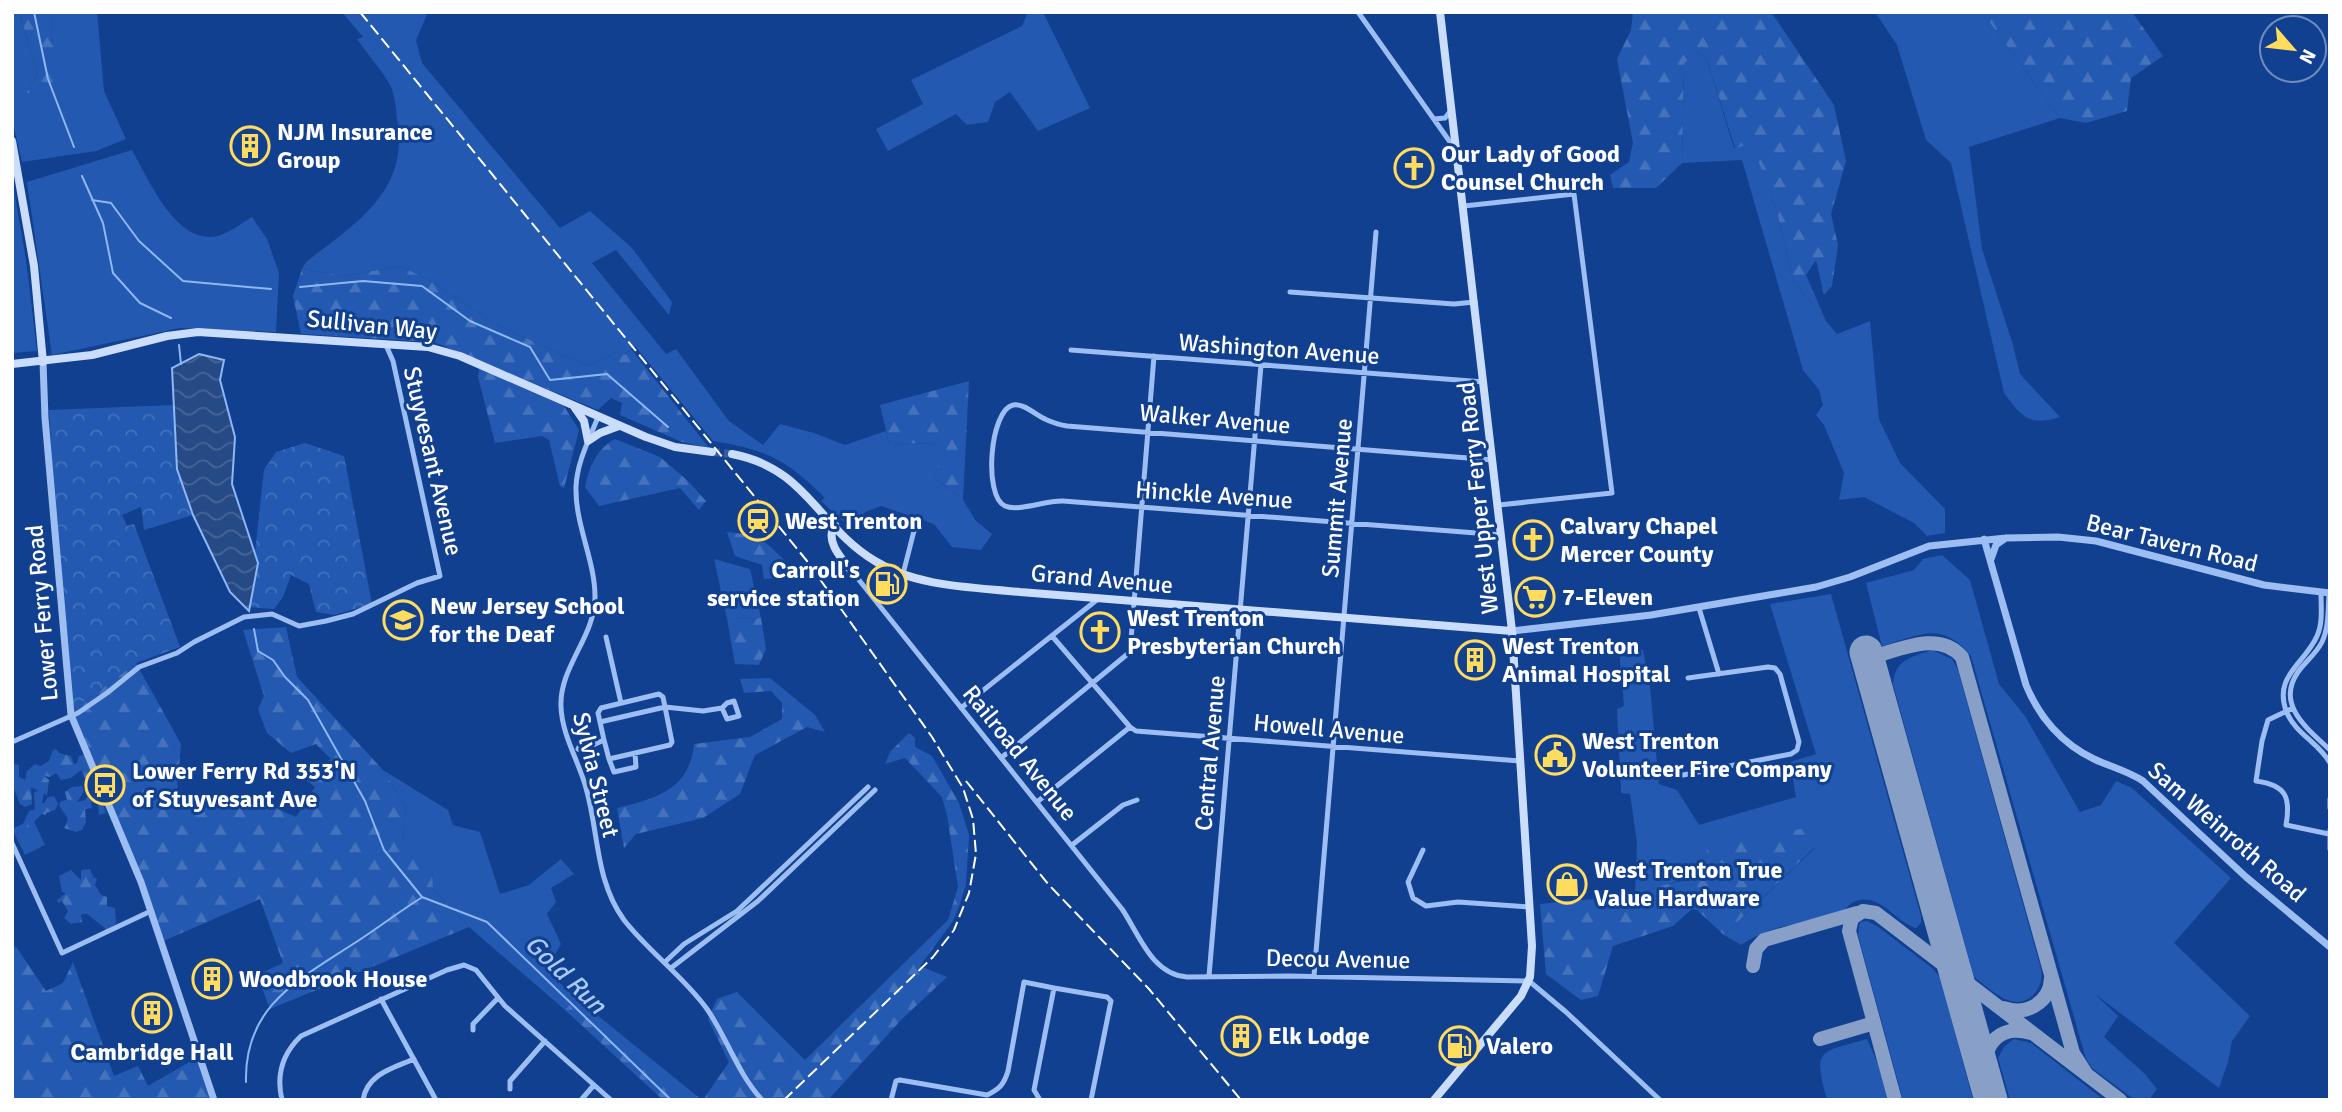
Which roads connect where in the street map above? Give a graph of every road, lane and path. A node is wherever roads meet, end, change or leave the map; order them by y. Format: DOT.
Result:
graph roads {
  1 [pos="1357,12"];
  2 [pos="1440,12"];
  3 [pos="1452,109"];
  4 [pos="1434,119"];
  5 [pos="1453,119"];
  6 [pos="1440,128"];
  7 [pos="12,141"];
  8 [pos="1457,152"];
  9 [pos="1464,206"];
  10 [pos="1376,232"];
  11 [pos="1290,292"];
  12 [pos="1371,297"];
  13 [pos="1475,302"];
  14 [pos="385,343"];
  15 [pos="1071,350"];
  16 [pos="1154,356"];
  17 [pos="43,362"];
  18 [pos="12,364"];
  19 [pos="1261,365"];
  20 [pos="1364,373"];
  21 [pos="1485,382"];
  22 [pos="573,406"];
  23 [pos="598,417"];
  24 [pos="619,426"];
  25 [pos="1148,431"];
  26 [pos="1254,440"];
  27 [pos="588,441"];
  28 [pos="1358,449"];
  29 [pos="712,452"];
  30 [pos="732,454"];
  31 [pos="1493,460"];
  32 [pos="992,472"];
  33 [pos="1499,505"];
  34 [pos="1142,508"];
  35 [pos="1247,515"];
  36 [pos="916,523"];
  37 [pos="1352,524"];
  38 [pos="835,526"];
  39 [pos="1502,536"];
  40 [pos="2006,538"];
  41 [pos="1984,539"];
  42 [pos="1991,563"];
  43 [pos="903,574"];
  44 [pos="855,575"];
  45 [pos="2327,593"];
  46 [pos="1098,599"];
  47 [pos="1134,602"];
  48 [pos="1699,608"];
  49 [pos="1240,611"];
  50 [pos="1345,619"];
  51 [pos="1512,631"];
  52 [pos="1052,636"];
  53 [pos="606,637"];
  54 [pos="1719,674"];
  55 [pos="1688,678"];
  56 [pos="1092,683"];
  57 [pos="621,703"];
  58 [pos="665,707"];
  59 [pos="722,708"];
  60 [pos="961,708"];
  61 [pos="2292,708"];
  62 [pos="2286,711"];
  63 [pos="71,715"];
  64 [pos="600,722"];
  65 [pos="1129,727"];
  66 [pos="1228,738"];
  67 [pos="604,740"];
  68 [pos="12,742"];
  69 [pos="1333,747"];
  70 [pos="576,750"];
  71 [pos="2330,750"];
  72 [pos="635,753"];
  73 [pos="1001,758"];
  74 [pos="609,759"];
  75 [pos="1520,761"];
  76 [pos="2330,763"];
  77 [pos="1683,775"];
  78 [pos="868,788"];
  79 [pos="875,790"];
  80 [pos="2330,799"];
  81 [pos="1137,800"];
  82 [pos="1037,802"];
  83 [pos="2330,808"];
  84 [pos="2329,832"];
  85 [pos="12,843"];
  86 [pos="1072,845"];
  87 [pos="2330,849"];
  88 [pos="1423,850"];
  89 [pos="1530,907"];
  90 [pos="151,911"];
  91 [pos="2330,947"];
  92 [pos="1153,958"];
  93 [pos="665,962"];
  94 [pos="671,968"];
  95 [pos="1209,976"];
  96 [pos="1314,976"];
  97 [pos="1529,981"];
  98 [pos="1054,988"];
  99 [pos="381,999"];
  100 [pos="498,999"];
  101 [pos="473,1030"];
  102 [pos="545,1041"];
  103 [pos="414,1059"];
  104 [pos="594,1085"];
  105 [pos="510,1089"];
  106 [pos="214,1100"];
  107 [pos="282,1100"];
  108 [pos="363,1100"];
  109 [pos="436,1100"];
  110 [pos="582,1100"];
  111 [pos="611,1100"];
  112 [pos="762,1100"];
  113 [pos="891,1100"];
  114 [pos="1040,1100"];
  115 [pos="1091,1100"];
  116 [pos="1434,1100"];
  117 [pos="1660,1100"];
  1 -- 4 [label="street"];
  2 -- 3 [label="main road, West Upper Ferry Road"];
  3 -- 4 [label="street"];
  3 -- 5 [label="main road, West Upper Ferry Road"];
  4 -- 6 [label="street"];
  5 -- 6 [label="street"];
  5 -- 8 [label="main road, West Upper Ferry Road"];
  6 -- 8 [label="street"];
  7 -- 17 [label="main road, Lower Ferry Road"];
  8 -- 9 [label="main road, West Upper Ferry Road"];
  9 -- 13 [label="main road, West Upper Ferry Road"];
  9 -- 33 [label="street"];
  10 -- 12 [label="street, Summit Avenue"];
  11 -- 12 [label="street"];
  12 -- 13 [label="street"];
  12 -- 20 [label="street, Summit Avenue"];
  13 -- 21 [label="main road, West Upper Ferry Road"];
  14 -- 17 [label="main road, Sullivan Way"];
  14 -- 22 [label="main road, Sullivan Way"];
  14 -- 63 [label="street, Stuyvesant Avenue"];
  15 -- 16 [label="street, Washington Avenue"];
  16 -- 19 [label="street, Washington Avenue"];
  16 -- 25 [label="street"];
  17 -- 18 [label="main road, Sullivan Way"];
  17 -- 63 [label="street, Lower Ferry Road"];
  19 -- 20 [label="street, Washington Avenue"];
  19 -- 26 [label="street, Central Avenue"];
  20 -- 21 [label="street, Washington Avenue"];
  20 -- 28 [label="street, Summit Avenue"];
  21 -- 31 [label="main road, West Upper Ferry Road"];
  22 -- 23 [label="main road, Sullivan Way"];
  22 -- 27 [label="main road"];
  23 -- 24 [label="main road, Sullivan Way"];
  23 -- 27 [label="street, Sylvia Street"];
  24 -- 27 [label="main road"];
  24 -- 29 [label="main road, Sullivan Way"];
  25 -- 26 [label="street, Walker Avenue"];
  25 -- 32 [label="street, Walker Avenue"];
  25 -- 34 [label="street"];
  26 -- 28 [label="street, Walker Avenue"];
  26 -- 35 [label="street, Central Avenue"];
  27 -- 70 [label="street, Sylvia Street"];
  28 -- 31 [label="street, Walker Avenue"];
  28 -- 37 [label="street, Summit Avenue"];
  30 -- 38 [label="main road, Grand Avenue"];
  31 -- 33 [label="main road, West Upper Ferry Road"];
  32 -- 34 [label="street, Hinckle Avenue"];
  33 -- 39 [label="main road, West Upper Ferry Road"];
  34 -- 35 [label="street, Hinckle Avenue"];
  34 -- 47 [label="street"];
  35 -- 37 [label="street, Hinckle Avenue"];
  35 -- 49 [label="street, Central Avenue"];
  36 -- 43 [label="street"];
  37 -- 39 [label="street, Hinckle Avenue"];
  37 -- 50 [label="street, Summit Avenue"];
  38 -- 43 [label="main road, Grand Avenue"];
  38 -- 44 [label="main road"];
  39 -- 51 [label="main road, West Upper Ferry Road"];
  40 -- 41 [label="street, Bear Tavern Road"];
  40 -- 42 [label="street"];
  40 -- 45 [label="street, Bear Tavern Road"];
  41 -- 42 [label="street, Sam Weinroth Road"];
  41 -- 48 [label="street, Bear Tavern Road"];
  42 -- 91 [label="street, Sam Weinroth Road"];
  43 -- 46 [label="main road, Grand Avenue"];
  44 -- 60 [label="street, Railroad Avenue"];
  45 -- 61 [label="street"];
  45 -- 62 [label="street"];
  46 -- 47 [label="main road, Grand Avenue"];
  46 -- 52 [label="street"];
  47 -- 49 [label="main road, Grand Avenue"];
  47 -- 56 [label="street"];
  48 -- 51 [label="street, Bear Tavern Road"];
  48 -- 54 [label="street"];
  49 -- 50 [label="main road, Grand Avenue"];
  49 -- 66 [label="street, Central Avenue"];
  50 -- 51 [label="main road, Grand Avenue"];
  50 -- 69 [label="street, Summit Avenue"];
  51 -- 75 [label="main road, West Upper Ferry Road"];
  52 -- 56 [label="street"];
  52 -- 60 [label="street"];
  53 -- 57 [label="street"];
  54 -- 55 [label="street"];
  54 -- 77 [label="street"];
  56 -- 65 [label="street"];
  56 -- 73 [label="street"];
  57 -- 58 [label="street"];
  57 -- 64 [label="street"];
  58 -- 59 [label="street"];
  58 -- 64 [label="street"];
  58 -- 72 [label="street"];
  60 -- 73 [label="street, Railroad Avenue"];
  61 -- 62 [label="street"];
  61 -- 71 [label="street"];
  62 -- 76 [label="street"];
  62 -- 84 [label="street"];
  63 -- 68 [label="street, Stuyvesant Avenue"];
  63 -- 90 [label="street, Lower Ferry Road"];
  64 -- 67 [label="street"];
  65 -- 66 [label="street, Howell Avenue"];
  65 -- 82 [label="street"];
  66 -- 69 [label="street, Howell Avenue"];
  66 -- 95 [label="street, Central Avenue"];
  67 -- 70 [label="street"];
  67 -- 74 [label="street"];
  69 -- 75 [label="street, Howell Avenue"];
  69 -- 96 [label="street, Summit Avenue"];
  70 -- 93 [label="street, Sylvia Street"];
  72 -- 74 [label="street"];
  72 -- 74 [label="street"];
  73 -- 82 [label="street, Railroad Avenue"];
  75 -- 89 [label="main road, West Upper Ferry Road"];
  78 -- 93 [label="street"];
  79 -- 94 [label="street"];
  80 -- 83 [label="street"];
  81 -- 86 [label="street"];
  82 -- 86 [label="street, Railroad Avenue"];
  84 -- 87 [label="street"];
  85 -- 90 [label="street"];
  86 -- 92 [label="street, Railroad Avenue"];
  88 -- 89 [label="street"];
  89 -- 97 [label="main road, West Upper Ferry Road"];
  90 -- 106 [label="street, Lower Ferry Road"];
  92 -- 95 [label="street, Decou Avenue"];
  93 -- 94 [label="street, Sylvia Street"];
  94 -- 112 [label="street, Sylvia Street"];
  95 -- 96 [label="street, Decou Avenue"];
  96 -- 97 [label="street, Decou Avenue"];
  97 -- 116 [label="main road"];
  97 -- 117 [label="street"];
  98 -- 113 [label="street"];
  98 -- 114 [label="street"];
  98 -- 115 [label="street"];
  99 -- 100 [label="street"];
  99 -- 103 [label="street"];
  99 -- 107 [label="street"];
  100 -- 101 [label="street"];
  100 -- 102 [label="street"];
  102 -- 104 [label="street"];
  102 -- 105 [label="street"];
  103 -- 108 [label="street"];
  103 -- 109 [label="street"];
  104 -- 110 [label="street"];
  104 -- 111 [label="street"];
}
